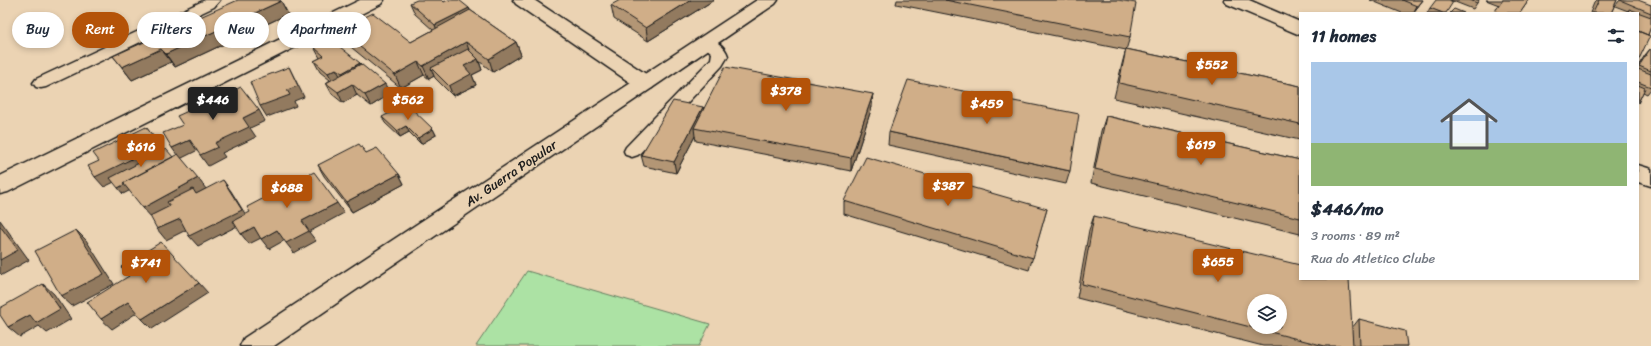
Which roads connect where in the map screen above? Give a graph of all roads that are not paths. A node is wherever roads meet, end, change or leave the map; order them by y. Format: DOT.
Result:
graph roads {
  1 [pos="212,0"];
  2 [pos="375,0"];
  3 [pos="522,0"];
  4 [pos="769,0"];
  5 [pos="1233,0"];
  6 [pos="1299,28"];
  7 [pos="706,42"];
  8 [pos="41,83"];
  9 [pos="645,84"];
  10 [pos="632,151"];
  11 [pos="1639,173"];
  12 [pos="1651,178"];
  13 [pos="0,186"];
  14 [pos="253,346"];
  1 -- 8 [label="lane"];
  2 -- 13 [label="street"];
  3 -- 9 [label="street"];
  4 -- 7 [label="street, Av. Guerra Popular"];
  5 -- 6 [label="street"];
  7 -- 9 [label="street, Av. Guerra Popular"];
  7 -- 10 [label="lane"];
  9 -- 14 [label="street, Av. Guerra Popular"];
  11 -- 12 [label="street"];
}
